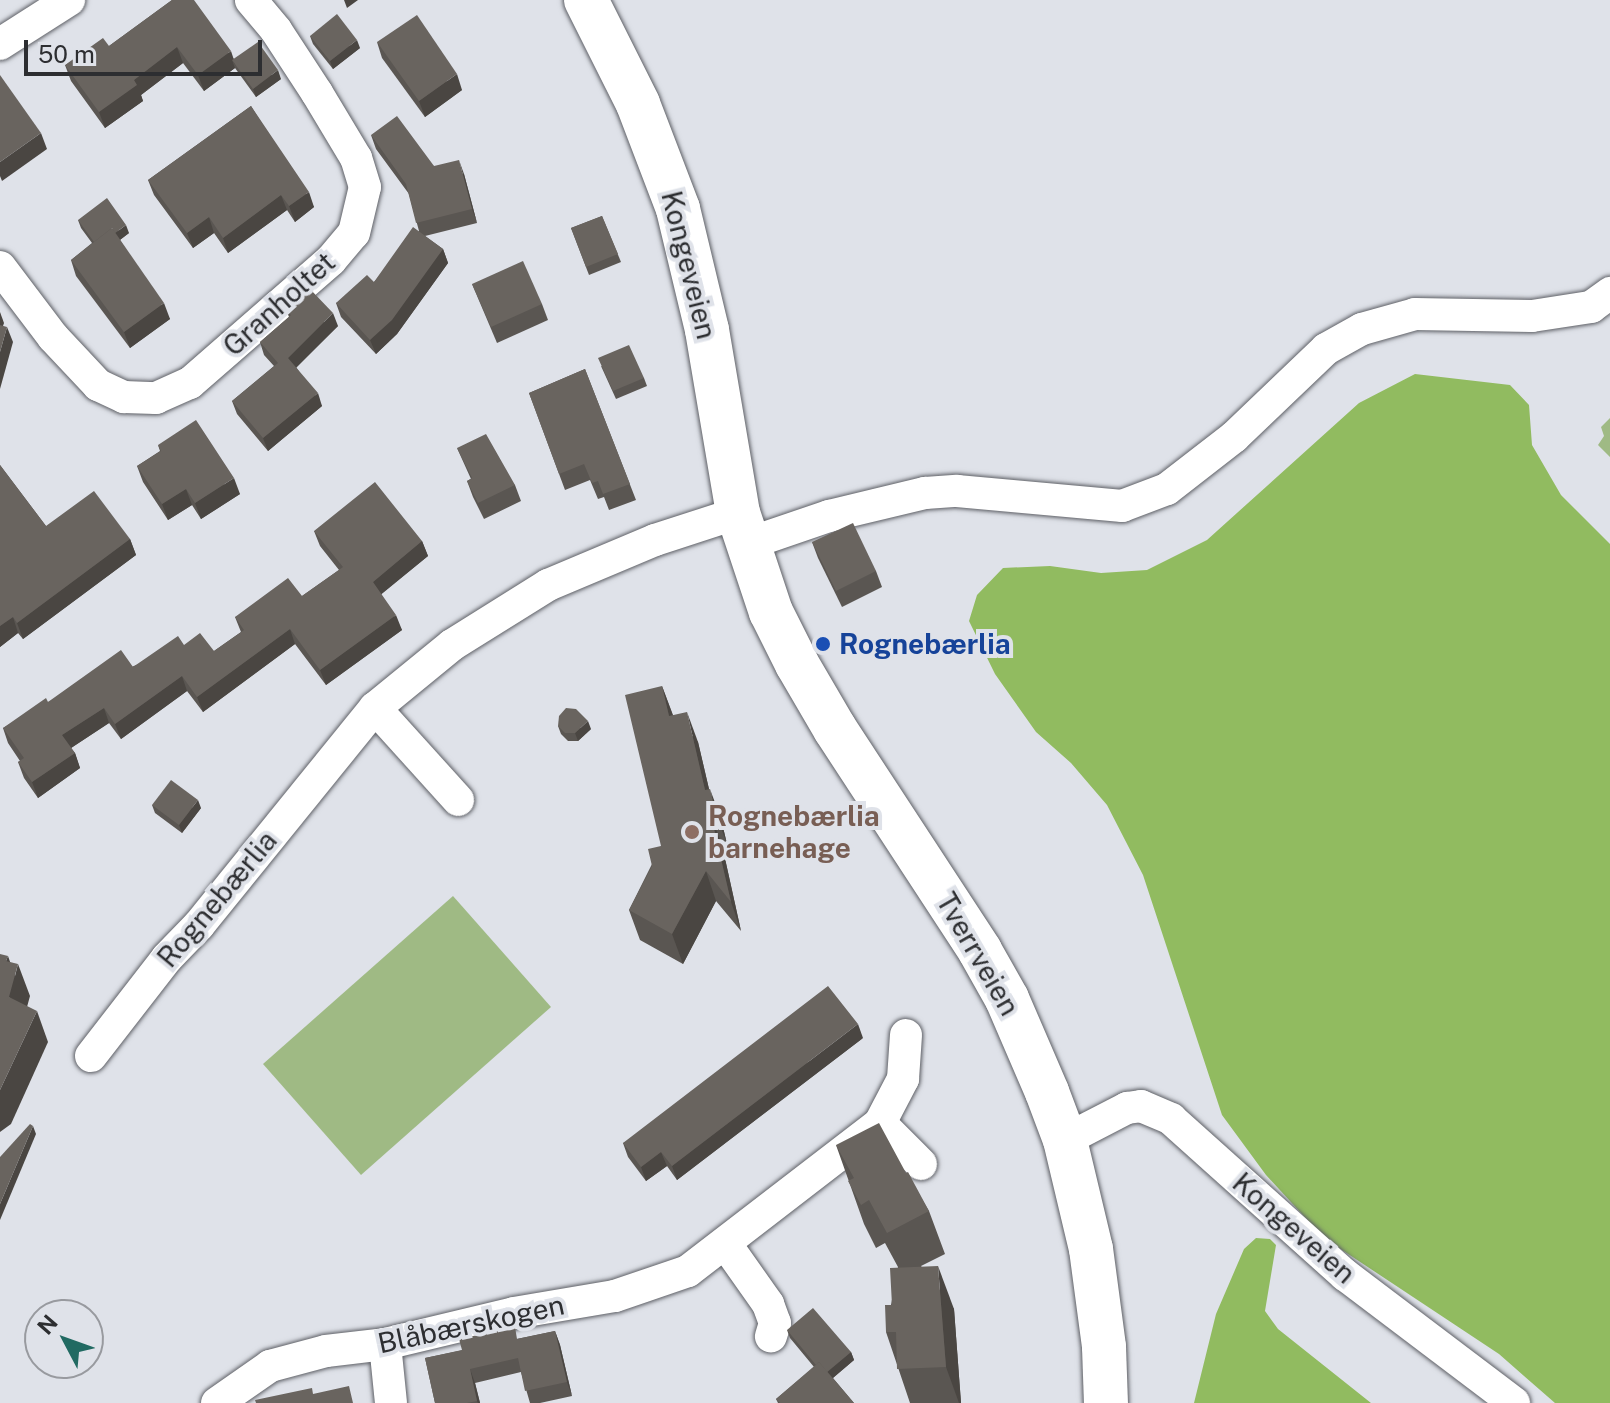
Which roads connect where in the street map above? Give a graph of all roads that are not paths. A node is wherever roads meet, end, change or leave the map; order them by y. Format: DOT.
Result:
graph roads {
  1 [pos="69,0"];
  2 [pos="251,0"];
  3 [pos="586,0"];
  4 [pos="0,44"];
  5 [pos="0,267"];
  6 [pos="1610,293"];
  7 [pos="742,529"];
  8 [pos="375,708"];
  9 [pos="458,800"];
  10 [pos="906,1035"];
  11 [pos="91,1056"];
  12 [pos="880,1123"];
  13 [pos="1065,1140"];
  14 [pos="921,1164"];
  15 [pos="725,1243"];
  16 [pos="771,1336"];
  17 [pos="385,1344"];
  18 [pos="217,1403"];
  19 [pos="391,1403"];
  20 [pos="1106,1403"];
  21 [pos="1514,1403"];
  1 -- 4 [label="street"];
  2 -- 5 [label="street, Granholtet"];
  3 -- 7 [label="main road, Kongeveien"];
  6 -- 7 [label="street, Rognebærlia"];
  7 -- 8 [label="street, Rognebærlia"];
  7 -- 13 [label="main road, Tverrveien"];
  8 -- 9 [label="street"];
  8 -- 11 [label="street, Rognebærlia"];
  10 -- 12 [label="street, Blåbærskogen"];
  12 -- 14 [label="street"];
  12 -- 15 [label="street, Blåbærskogen"];
  13 -- 20 [label="main road, Tverrveien"];
  13 -- 21 [label="street, Kongeveien"];
  15 -- 16 [label="street"];
  15 -- 17 [label="street, Blåbærskogen"];
  17 -- 18 [label="street, Blåbærskogen"];
  17 -- 19 [label="street"];
}
